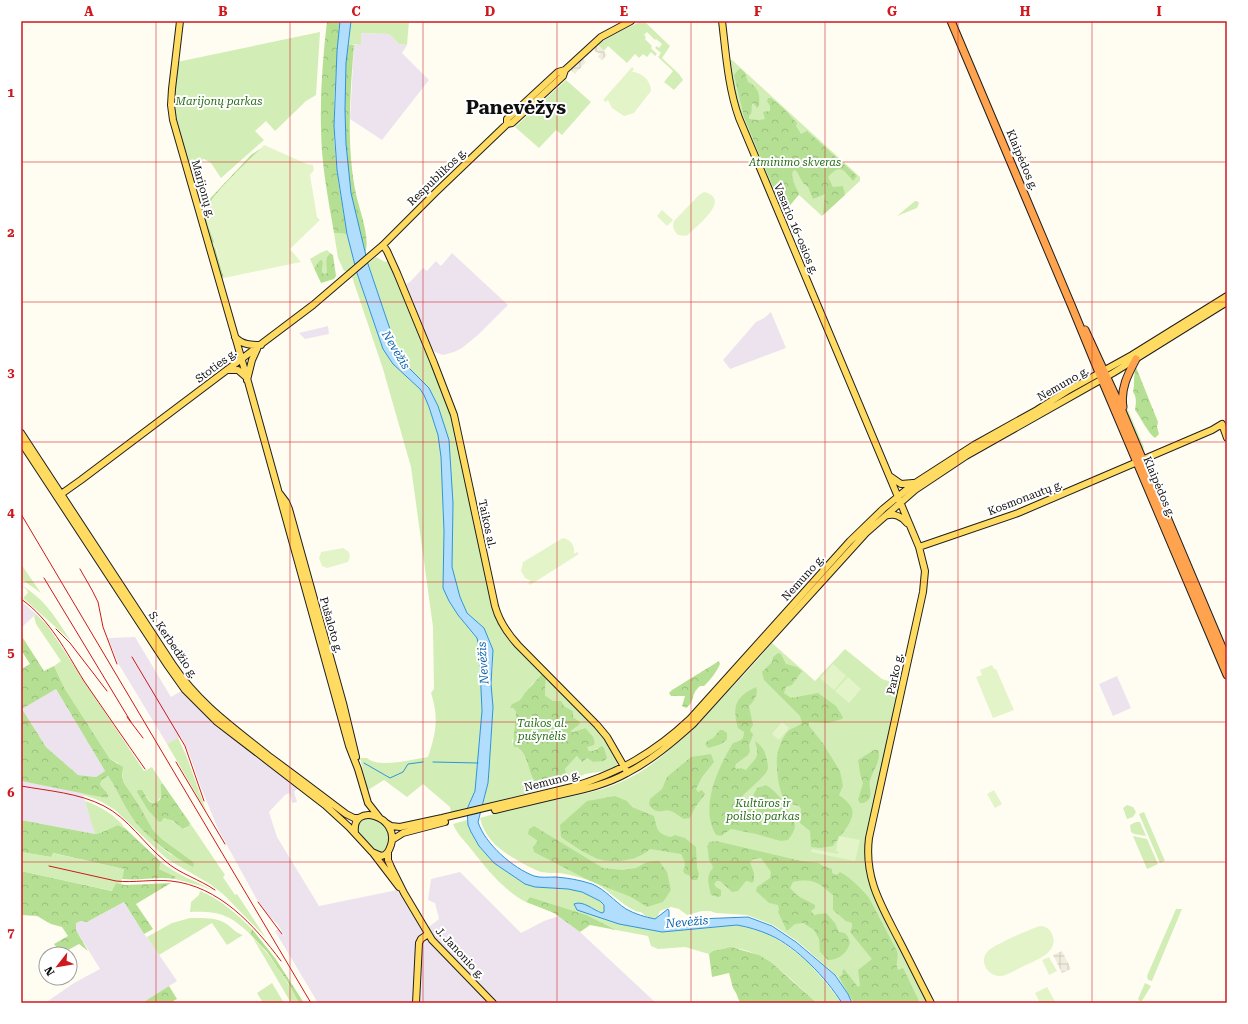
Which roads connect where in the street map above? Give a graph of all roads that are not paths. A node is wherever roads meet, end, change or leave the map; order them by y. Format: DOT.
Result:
graph roads {
  1 [pos="180,21"];
  2 [pos="631,21"];
  3 [pos="722,21"];
  4 [pos="952,21"];
  5 [pos="383,245"];
  6 [pos="1227,296"];
  7 [pos="1227,302"];
  8 [pos="235,336"];
  9 [pos="259,346"];
  10 [pos="837,351"];
  11 [pos="241,359"];
  12 [pos="1136,359"];
  13 [pos="227,370"];
  14 [pos="1103,375"];
  15 [pos="247,380"];
  16 [pos="1125,417"];
  17 [pos="21,433"];
  18 [pos="1227,438"];
  19 [pos="21,442"];
  20 [pos="1140,461"];
  21 [pos="890,476"];
  22 [pos="915,483"];
  23 [pos="59,495"];
  24 [pos="899,500"];
  25 [pos="884,517"];
  26 [pos="909,524"];
  27 [pos="919,546"];
  28 [pos="1227,658"];
  29 [pos="1227,675"];
  30 [pos="277,765"];
  31 [pos="626,770"];
  32 [pos="368,803"];
  33 [pos="366,815"];
  34 [pos="379,817"];
  35 [pos="358,818"];
  36 [pos="442,820"];
  37 [pos="386,823"];
  38 [pos="355,833"];
  39 [pos="392,840"];
  40 [pos="372,852"];
  41 [pos="388,852"];
  42 [pos="404,893"];
  43 [pos="428,934"];
  44 [pos="416,1003"];
  45 [pos="493,1003"];
  46 [pos="931,1003"];
  1 -- 8 [label="main road, Marijonų g."];
  2 -- 5 [label="main road, Respublikos g."];
  3 -- 10 [label="main road, Vasario 16-osios g."];
  4 -- 14 [label="highway, Klaipėdos g."];
  5 -- 9 [label="main road, Stoties g."];
  5 -- 31 [label="main road, Taikos al."];
  6 -- 14 [label="main road, Nemuno g."];
  7 -- 12 [label="main road, Nemuno g."];
  8 -- 9 [label="main road"];
  8 -- 11 [label="main road, Marijonų g."];
  9 -- 11 [label="main road, Stoties g."];
  9 -- 15 [label="main road"];
  10 -- 21 [label="main road, Parko g."];
  11 -- 13 [label="main road, Stoties g."];
  11 -- 15 [label="main road, Pušaloto g."];
  12 -- 14 [label="main road, Nemuno g."];
  12 -- 16 [label="highway"];
  13 -- 15 [label="main road"];
  13 -- 23 [label="main road, Stoties g."];
  14 -- 16 [label="highway, Klaipėdos g."];
  14 -- 20 [label="highway, Klaipėdos g."];
  14 -- 22 [label="main road, Nemuno g."];
  14 -- 24 [label="main road, Nemuno g."];
  15 -- 32 [label="main road, Pušaloto g."];
  16 -- 20 [label="highway, Klaipėdos g."];
  17 -- 23 [label="main road, S. Kerbedžio g."];
  18 -- 20 [label="main road, Kosmonautų g."];
  19 -- 23 [label="main road, S. Kerbedžio g."];
  20 -- 27 [label="main road, Kosmonautų g."];
  20 -- 28 [label="highway, Klaipėdos g."];
  20 -- 29 [label="highway, Klaipėdos g."];
  21 -- 22 [label="main road"];
  21 -- 24 [label="main road, Parko g."];
  22 -- 24 [label="main road, Nemuno g."];
  23 -- 30 [label="main road, S. Kerbedžio g."];
  24 -- 25 [label="main road, Nemuno g."];
  24 -- 26 [label="main road, Parko g."];
  24 -- 31 [label="main road, Nemuno g."];
  25 -- 26 [label="main road"];
  25 -- 31 [label="main road, Nemuno g."];
  26 -- 27 [label="main road, Parko g."];
  27 -- 46 [label="main road, Parko g."];
  30 -- 35 [label="main road, S. Kerbedžio g."];
  30 -- 38 [label="main road, S. Kerbedžio g."];
  31 -- 36 [label="main road, Nemuno g."];
  32 -- 33 [label="main road, Pušaloto g."];
  32 -- 34 [label="main road, Pušaloto g."];
  33 -- 34 [label="main road"];
  33 -- 35 [label="main road"];
  34 -- 37 [label="main road"];
  35 -- 38 [label="main road"];
  36 -- 37 [label="main road, Nemuno g."];
  36 -- 39 [label="main road, Nemuno g."];
  37 -- 39 [label="main road"];
  38 -- 40 [label="main road"];
  39 -- 41 [label="main road"];
  40 -- 41 [label="main road"];
  40 -- 42 [label="main road, J. Janonio g."];
  41 -- 42 [label="main road, J. Janonio g."];
  42 -- 43 [label="main road, J. Janonio g."];
  43 -- 44 [label="main road"];
  43 -- 45 [label="main road, J. Janonio g."];
}
